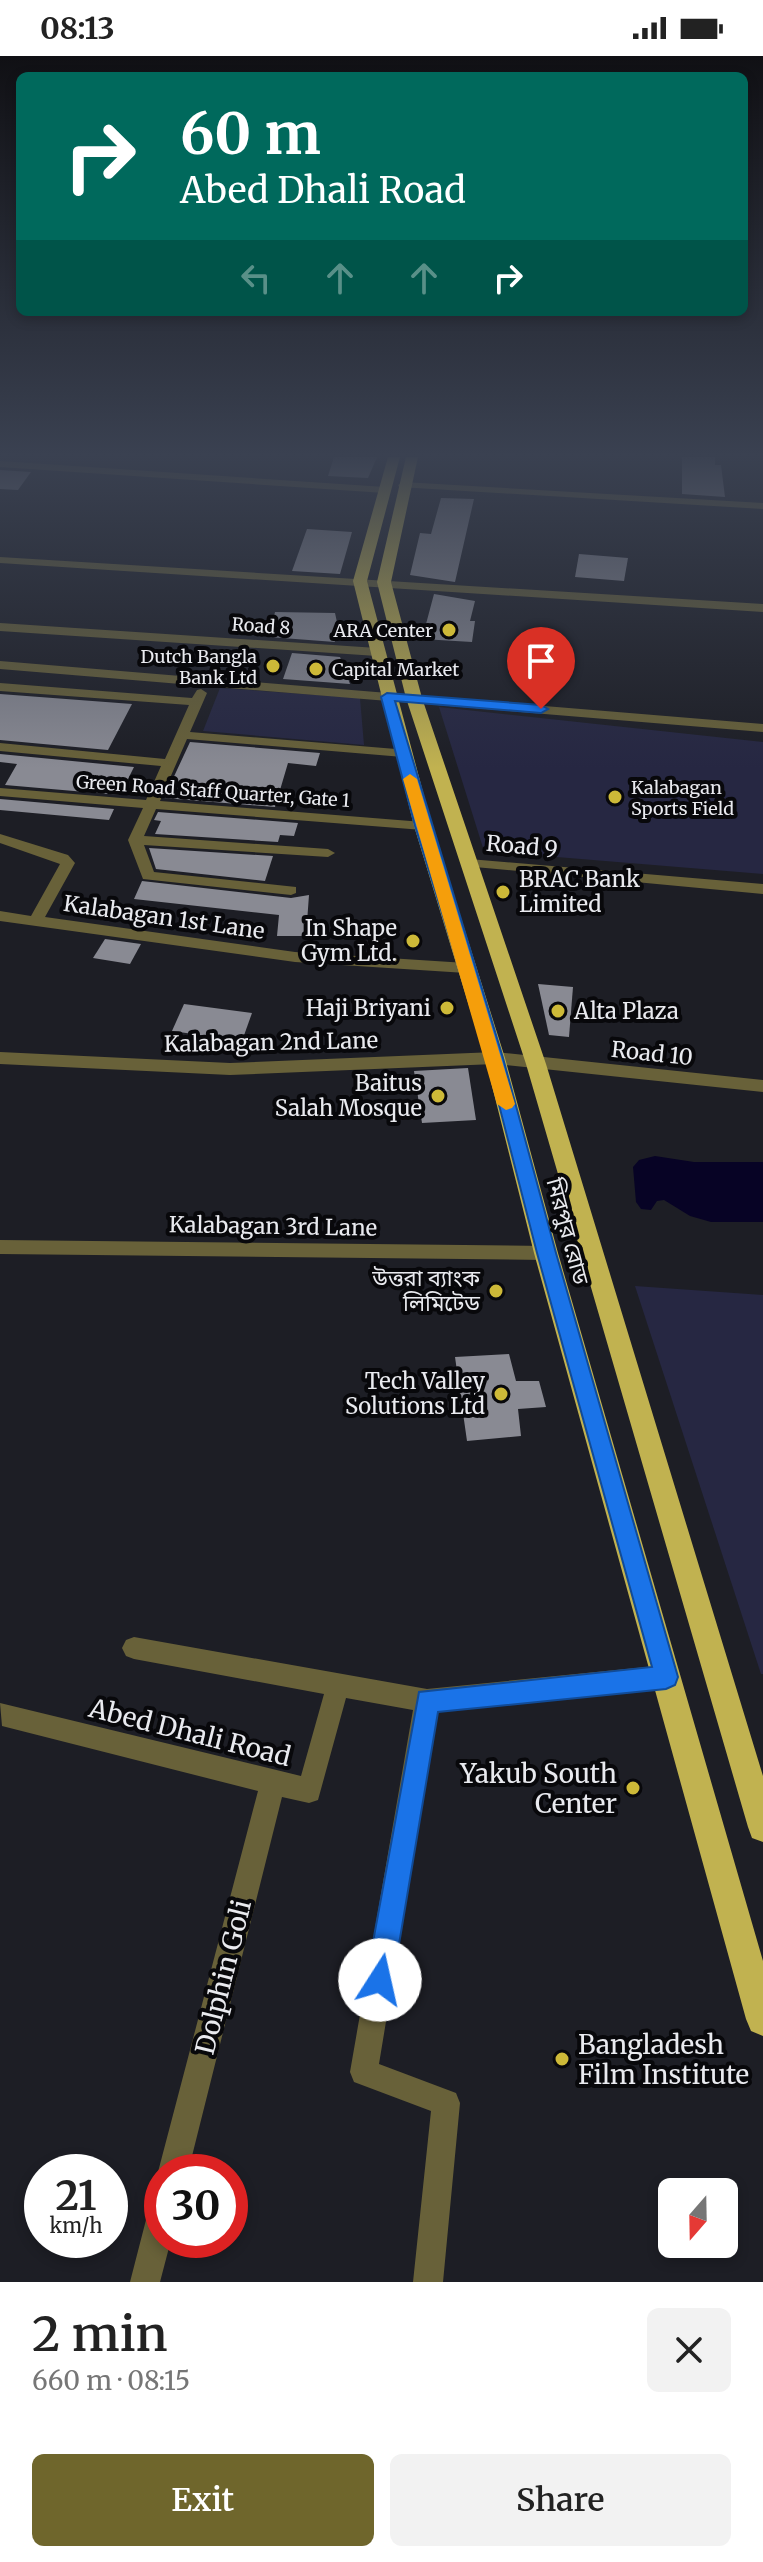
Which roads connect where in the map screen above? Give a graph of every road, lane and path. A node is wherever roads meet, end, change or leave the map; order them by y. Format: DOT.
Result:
graph roads {
  1 [pos="15,561"];
  2 [pos="367,561"];
  3 [pos="386,561"];
  4 [pos="360,581"];
  5 [pos="384,582"];
  6 [pos="763,608"];
  7 [pos="0,627"];
  8 [pos="377,652"];
  9 [pos="0,665"];
  10 [pos="206,682"];
  11 [pos="0,687"];
  12 [pos="387,697"];
  13 [pos="414,698"];
  14 [pos="196,702"];
  15 [pos="763,728"];
  16 [pos="181,735"];
  17 [pos="0,747"];
  18 [pos="403,753"];
  19 [pos="167,763"];
  20 [pos="0,792"];
  21 [pos="150,806"];
  22 [pos="423,826"];
  23 [pos="0,838"];
  24 [pos="135,840"];
  25 [pos="328,853"];
  26 [pos="469,863"];
  27 [pos="763,889"];
  28 [pos="291,890"];
  29 [pos="0,916"];
  30 [pos="35,922"];
  31 [pos="466,968"];
  32 [pos="0,1058"];
  33 [pos="495,1058"];
  34 [pos="536,1064"];
  35 [pos="763,1086"];
  36 [pos="0,1247"];
  37 [pos="546,1253"];
  38 [pos="134,1648"];
  39 [pos="666,1677"];
  40 [pos="338,1685"];
  41 [pos="427,1701"];
  42 [pos="2,1714"];
  43 [pos="273,1782"];
  44 [pos="763,1827"];
  45 [pos="763,2019"];
  46 [pos="178,2154"];
  47 [pos="151,2258"];
  48 [pos="145,2282"];
  49 [pos="428,2282"];
  1 -- 4 [label="street"];
  2 -- 4 [label="highway, মিরপুর রোড"];
  3 -- 5 [label="highway, মিরপুর রোড"];
  4 -- 5 [label="street"];
  4 -- 8 [label="highway, মিরপুর রোড"];
  5 -- 6 [label="street"];
  5 -- 13 [label="highway, মিরপুর রোড"];
  7 -- 8 [label="street, Road 8"];
  8 -- 12 [label="highway, মিরপুর রোড"];
  9 -- 10 [label="street"];
  10 -- 12 [label="street"];
  10 -- 14 [label="street"];
  11 -- 14 [label="street"];
  12 -- 13 [label="street"];
  12 -- 18 [label="highway, মিরপুর রোড"];
  13 -- 15 [label="street"];
  13 -- 26 [label="highway, মিরপুর রোড"];
  14 -- 16 [label="street"];
  16 -- 18 [label="street"];
  16 -- 19 [label="street"];
  17 -- 19 [label="street"];
  18 -- 22 [label="highway, মিরপুর রোড"];
  19 -- 21 [label="street"];
  20 -- 21 [label="street, Green Road Staff Quarter, Gate 1"];
  21 -- 22 [label="street, Green Road Staff Quarter, Gate 1"];
  21 -- 24 [label="street"];
  22 -- 31 [label="highway, মিরপুর রোড"];
  23 -- 30 [label="street"];
  24 -- 25 [label="street"];
  24 -- 28 [label="street"];
  26 -- 27 [label="street, Road 9"];
  26 -- 34 [label="highway, মিরপুর রোড"];
  29 -- 30 [label="street, Kalabagan 1st Lane"];
  30 -- 31 [label="street, Kalabagan 1st Lane"];
  31 -- 33 [label="highway, মিরপুর রোড"];
  32 -- 33 [label="street, Kalabagan 2nd Lane"];
  33 -- 34 [label="street, Kalabagan 2nd Lane"];
  33 -- 37 [label="highway, মিরপুর রোড"];
  34 -- 35 [label="street, Road 10"];
  34 -- 44 [label="highway, মিরপুর রোড"];
  36 -- 37 [label="street, Kalabagan 3rd Lane"];
  37 -- 39 [label="highway, মিরপুর রোড"];
  38 -- 40 [label="street"];
  39 -- 41 [label="street"];
  39 -- 45 [label="highway, মিরপুর রোড"];
  40 -- 41 [label="street"];
  40 -- 43 [label="street, Abed Dhali Road"];
  41 -- 49 [label="street"];
  42 -- 43 [label="street, Abed Dhali Road"];
  43 -- 46 [label="street, Dolphin Goli"];
  47 -- 48 [label="street"];
}
